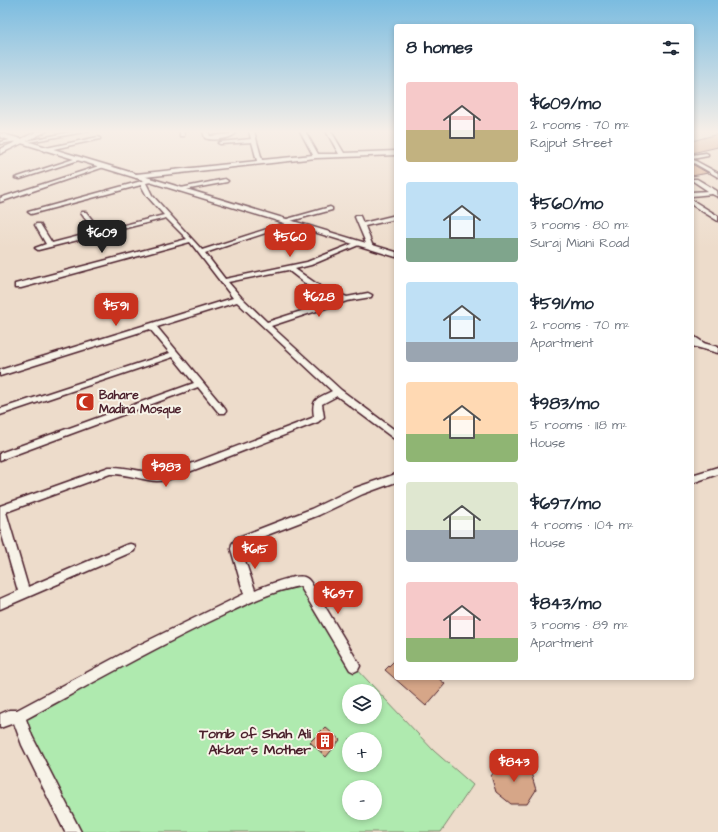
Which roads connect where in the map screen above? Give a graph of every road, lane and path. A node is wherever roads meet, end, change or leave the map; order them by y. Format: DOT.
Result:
graph roads {
  1 [pos="44,170"];
  2 [pos="92,170"];
  3 [pos="116,170"];
  4 [pos="237,170"];
  5 [pos="223,175"];
  6 [pos="136,176"];
  7 [pos="18,178"];
  8 [pos="695,180"];
  9 [pos="152,181"];
  10 [pos="143,183"];
  11 [pos="179,189"];
  12 [pos="716,193"];
  13 [pos="694,194"];
  14 [pos="0,200"];
  15 [pos="694,203"];
  16 [pos="330,209"];
  17 [pos="31,212"];
  18 [pos="84,213"];
  19 [pos="168,216"];
  20 [pos="358,216"];
  21 [pos="394,217"];
  22 [pos="718,219"];
  23 [pos="283,220"];
  24 [pos="292,223"];
  25 [pos="38,225"];
  26 [pos="361,225"];
  27 [pos="99,233"];
  28 [pos="191,240"];
  29 [pos="359,243"];
  30 [pos="50,244"];
  31 [pos="370,247"];
  32 [pos="38,248"];
  33 [pos="201,252"];
  34 [pos="394,254"];
  35 [pos="289,268"];
  36 [pos="224,281"];
  37 [pos="18,286"];
  38 [pos="368,295"];
  39 [pos="238,299"];
  40 [pos="346,299"];
  41 [pos="265,325"];
  42 [pos="152,326"];
  43 [pos="696,344"];
  44 [pos="718,350"];
  45 [pos="174,354"];
  46 [pos="0,373"];
  47 [pos="199,384"];
  48 [pos="338,392"];
  49 [pos="222,411"];
  50 [pos="0,412"];
  51 [pos="394,434"];
  52 [pos="0,456"];
  53 [pos="718,470"];
  54 [pos="694,478"];
  55 [pos="394,479"];
  56 [pos="130,548"];
  57 [pos="24,592"];
  58 [pos="251,597"];
  59 [pos="0,604"];
  60 [pos="354,666"];
  61 [pos="18,716"];
  62 [pos="0,721"];
  63 [pos="73,832"];
  1 -- 7 [label="street"];
  2 -- 14 [label="street"];
  3 -- 6 [label="street"];
  4 -- 5 [label="street"];
  5 -- 6 [label="street"];
  5 -- 11 [label="street"];
  6 -- 9 [label="street"];
  8 -- 12 [label="street"];
  9 -- 10 [label="street"];
  9 -- 11 [label="street"];
  10 -- 17 [label="street"];
  10 -- 19 [label="street"];
  11 -- 23 [label="street"];
  12 -- 13 [label="street"];
  15 -- 22 [label="street"];
  16 -- 23 [label="street"];
  18 -- 27 [label="street"];
  19 -- 27 [label="street"];
  19 -- 28 [label="street"];
  20 -- 26 [label="street"];
  21 -- 26 [label="street"];
  23 -- 24 [label="street"];
  24 -- 29 [label="street"];
  24 -- 33 [label="street"];
  25 -- 30 [label="street"];
  26 -- 31 [label="street"];
  27 -- 30 [label="street"];
  28 -- 33 [label="street"];
  28 -- 37 [label="street"];
  29 -- 31 [label="street"];
  29 -- 35 [label="street"];
  30 -- 32 [label="street"];
  31 -- 34 [label="street"];
  33 -- 36 [label="street"];
  35 -- 36 [label="street"];
  35 -- 40 [label="street"];
  36 -- 39 [label="street"];
  38 -- 40 [label="street"];
  39 -- 41 [label="street"];
  39 -- 42 [label="street"];
  40 -- 41 [label="street"];
  41 -- 48 [label="street"];
  42 -- 45 [label="street"];
  42 -- 46 [label="street"];
  43 -- 44 [label="street"];
  45 -- 47 [label="street"];
  45 -- 50 [label="street"];
  47 -- 49 [label="street"];
  47 -- 52 [label="street"];
  48 -- 51 [label="street"];
  48 -- 57 [label="street"];
  53 -- 54 [label="street"];
  55 -- 58 [label="street"];
  56 -- 57 [label="street"];
  57 -- 59 [label="street"];
  58 -- 60 [label="street"];
  58 -- 61 [label="street"];
  61 -- 62 [label="street"];
  61 -- 63 [label="street"];
}
